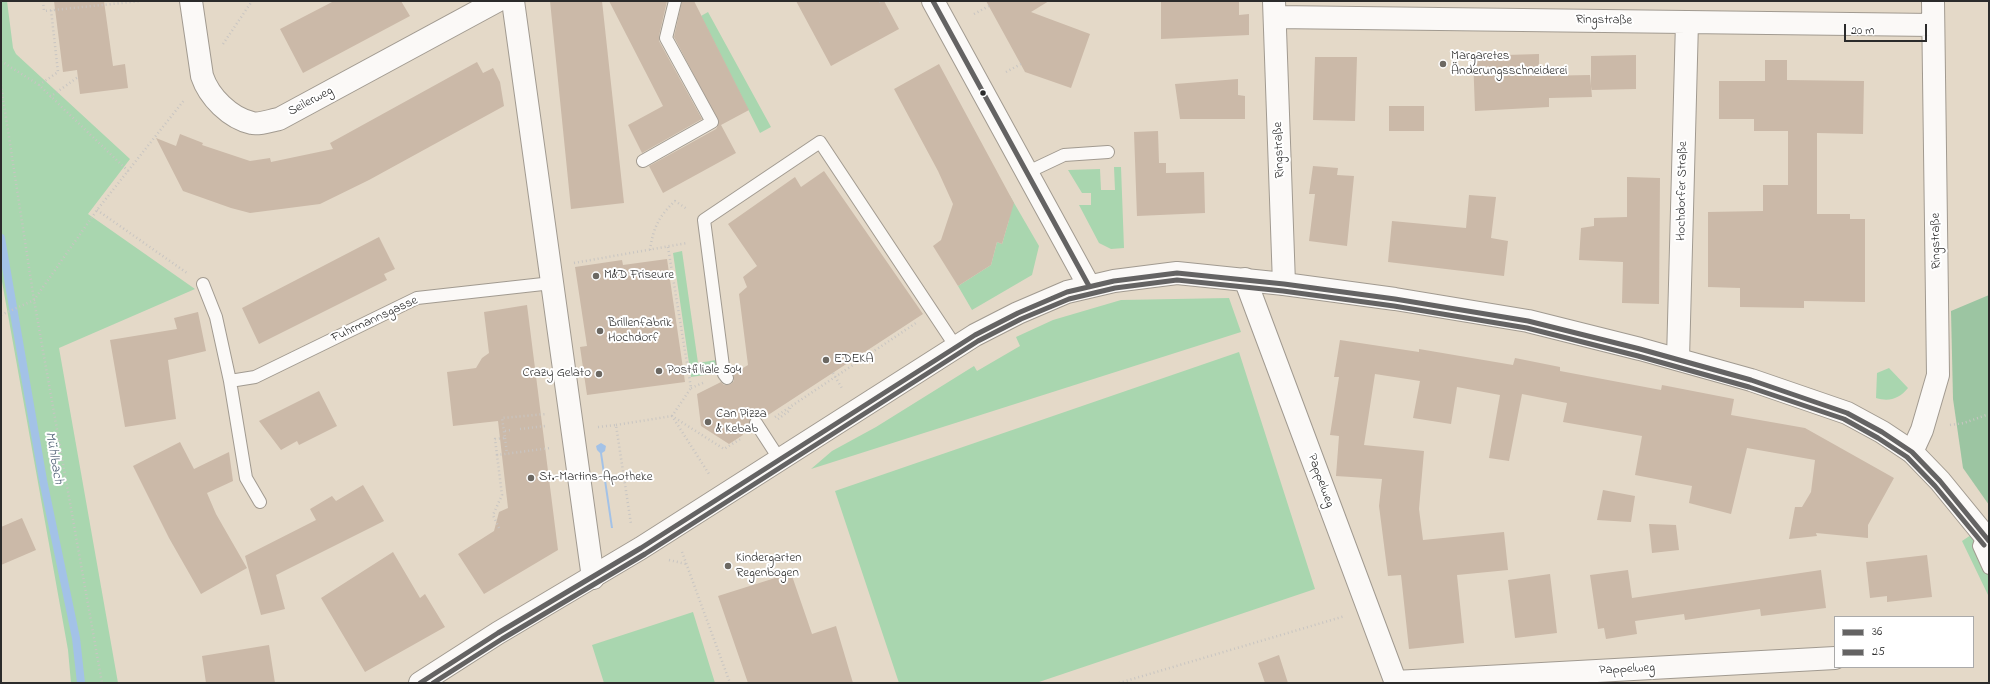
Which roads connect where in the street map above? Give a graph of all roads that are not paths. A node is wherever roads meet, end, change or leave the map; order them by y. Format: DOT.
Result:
graph roads {
  1 [pos="191,1"];
  2 [pos="497,1"];
  3 [pos="513,1"];
  4 [pos="675,1"];
  5 [pos="933,1"];
  6 [pos="1933,1"];
  7 [pos="1275,9"];
  8 [pos="1687,22"];
  9 [pos="1933,25"];
  10 [pos="1108,152"];
  11 [pos="644,161"];
  12 [pos="1028,172"];
  13 [pos="551,275"];
  14 [pos="1245,279"];
  15 [pos="204,284"];
  16 [pos="1284,284"];
  17 [pos="1089,286"];
  18 [pos="956,347"];
  19 [pos="1678,359"];
  20 [pos="727,378"];
  21 [pos="230,381"];
  22 [pos="756,423"];
  23 [pos="1912,452"];
  24 [pos="780,460"];
  25 [pos="260,502"];
  26 [pos="1986,538"];
  27 [pos="1989,568"];
  28 [pos="593,578"];
  29 [pos="1834,658"];
  30 [pos="420,683"];
  31 [pos="1395,683"];
  1 -- 2 [label="street, Seilerweg"];
  3 -- 13 [label="street"];
  4 -- 11 [label="lane"];
  5 -- 12 [label="street"];
  6 -- 9 [label="street, Ringstraße"];
  7 -- 8 [label="street, Ringstraße"];
  7 -- 16 [label="street, Ringstraße"];
  8 -- 9 [label="street, Ringstraße"];
  8 -- 19 [label="street, Hochdorfer Straße"];
  9 -- 23 [label="street, Ringstraße"];
  10 -- 12 [label="lane"];
  12 -- 17 [label="street"];
  13 -- 21 [label="lane, Fuhrmannsgasse"];
  13 -- 28 [label="street"];
  14 -- 16 [label="street"];
  14 -- 17 [label="street"];
  14 -- 31 [label="street, Pappelweg"];
  15 -- 21 [label="lane"];
  16 -- 19 [label="street"];
  17 -- 18 [label="street"];
  18 -- 20 [label="lane"];
  18 -- 24 [label="street"];
  19 -- 23 [label="street"];
  21 -- 25 [label="lane"];
  22 -- 24 [label="lane"];
  23 -- 26 [label="street"];
  24 -- 28 [label="street"];
  26 -- 27 [label="lane"];
  28 -- 30 [label="street"];
  29 -- 31 [label="street, Pappelweg"];
}
